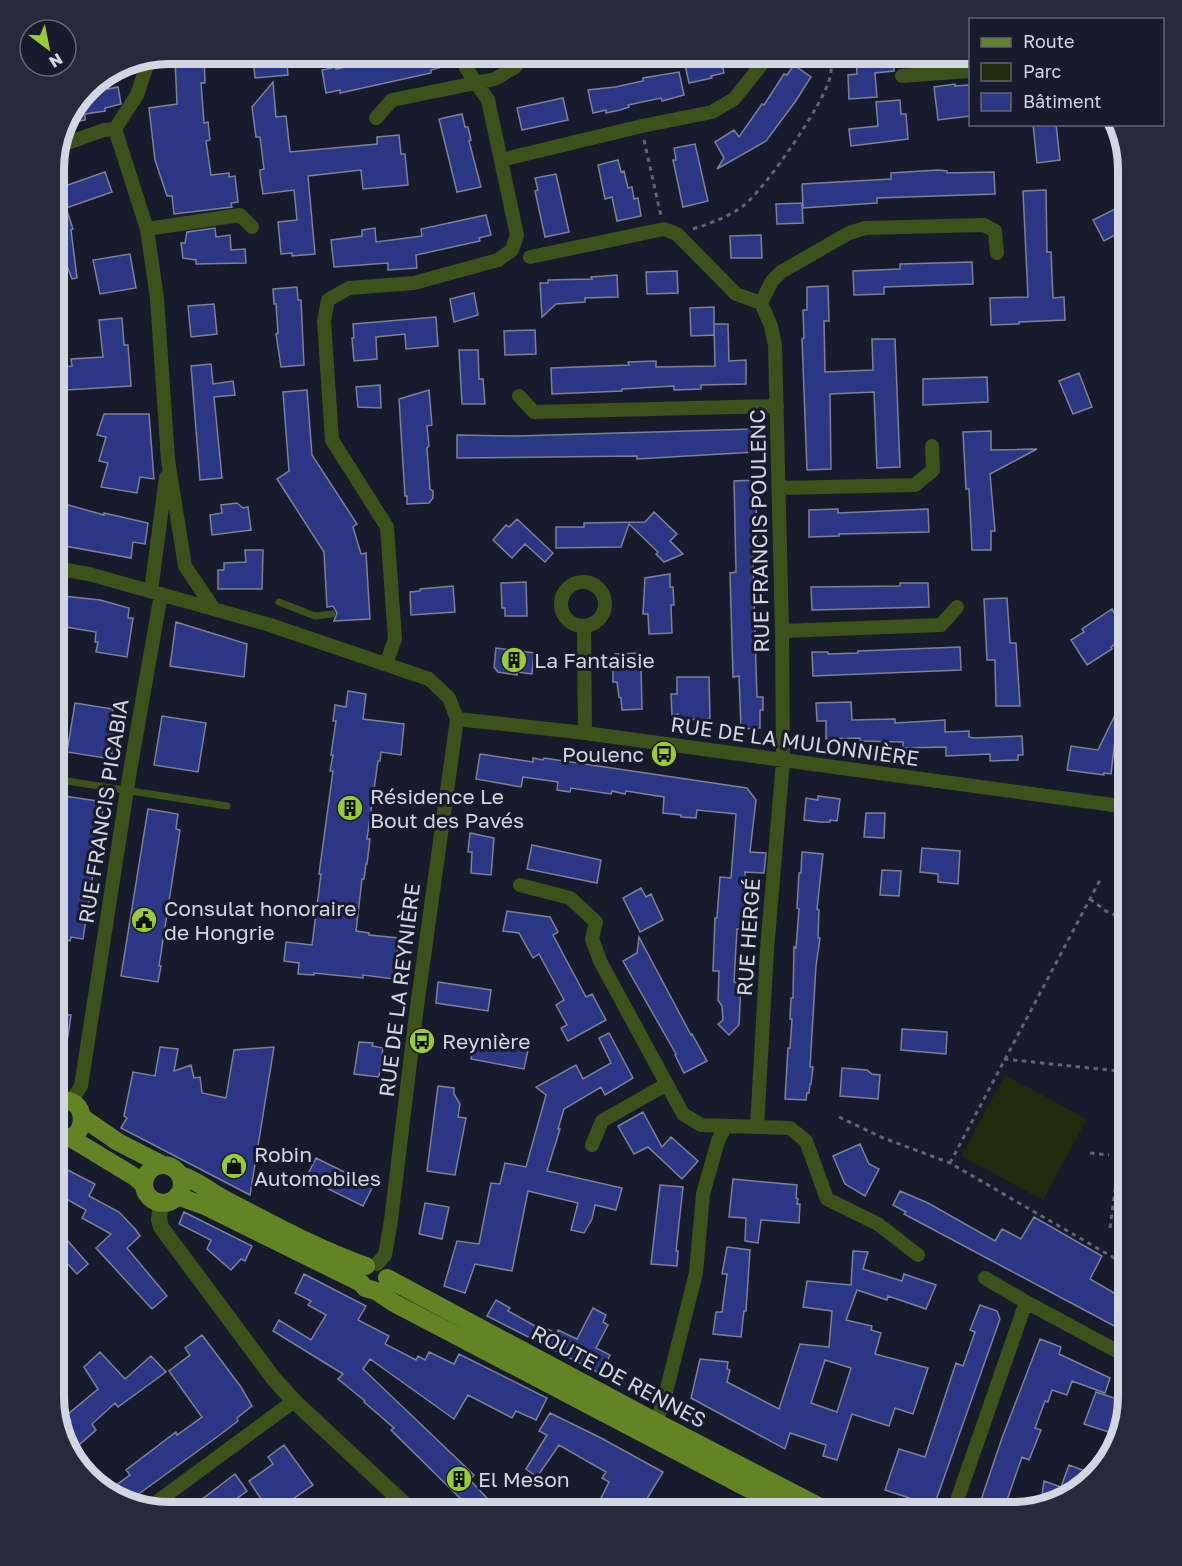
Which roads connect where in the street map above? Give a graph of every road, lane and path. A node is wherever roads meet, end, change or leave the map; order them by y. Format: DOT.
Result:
graph roads {
  1 [pos="465,65"];
  2 [pos="517,65"];
  3 [pos="761,65"];
  4 [pos="831,65"];
  5 [pos="146,67"];
  6 [pos="969,71"];
  7 [pos="902,76"];
  8 [pos="476,83"];
  9 [pos="376,118"];
  10 [pos="642,126"];
  11 [pos="115,129"];
  12 [pos="68,143"];
  13 [pos="501,160"];
  14 [pos="252,227"];
  15 [pos="147,229"];
  16 [pos="670,231"];
  17 [pos="997,253"];
  18 [pos="530,256"];
  19 [pos="761,303"];
  20 [pos="519,396"];
  21 [pos="777,406"];
  22 [pos="932,446"];
  23 [pos="168,460"];
  24 [pos="779,488"];
  25 [pos="65,570"];
  26 [pos="156,593"];
  27 [pos="279,602"];
  28 [pos="957,607"];
  29 [pos="214,609"];
  30 [pos="332,615"];
  31 [pos="584,627"];
  32 [pos="782,630"];
  33 [pos="386,664"];
  34 [pos="457,719"];
  35 [pos="585,733"];
  36 [pos="783,761"];
  37 [pos="64,781"];
  38 [pos="127,790"];
  39 [pos="227,806"];
  40 [pos="1118,806"];
  41 [pos="1100,880"];
  42 [pos="520,885"];
  43 [pos="1090,899"];
  44 [pos="1118,916"];
  45 [pos="1004,1059"];
  46 [pos="1118,1071"];
  47 [pos="667,1084"];
  48 [pos="64,1101"];
  49 [pos="64,1104"];
  50 [pos="838,1117"];
  51 [pos="82,1118"];
  52 [pos="757,1122"];
  53 [pos="725,1127"];
  54 [pos="64,1135"];
  55 [pos="64,1137"];
  56 [pos="592,1145"];
  57 [pos="1090,1153"];
  58 [pos="1109,1155"];
  59 [pos="950,1163"];
  60 [pos="163,1165"];
  61 [pos="1118,1168"];
  62 [pos="180,1175"];
  63 [pos="144,1185"];
  64 [pos="169,1200"];
  65 [pos="1110,1228"];
  66 [pos="918,1255"];
  67 [pos="1118,1260"];
  68 [pos="374,1276"];
  69 [pos="985,1278"];
  70 [pos="1026,1302"];
  71 [pos="1118,1352"];
  72 [pos="294,1401"];
  73 [pos="656,1422"];
  74 [pos="158,1501"];
  75 [pos="402,1502"];
  76 [pos="774,1502"];
  77 [pos="811,1502"];
  78 [pos="956,1502"];
  1 -- 8 [label="street"];
  2 -- 8 [label="street"];
  3 -- 10 [label="street"];
  4 -- 16 [label="path"];
  5 -- 11 [label="street"];
  6 -- 7 [label="street"];
  8 -- 9 [label="street"];
  8 -- 13 [label="street"];
  10 -- 13 [label="street"];
  10 -- 16 [label="path"];
  11 -- 12 [label="street"];
  11 -- 15 [label="street"];
  13 -- 33 [label="street"];
  14 -- 15 [label="street"];
  15 -- 23 [label="street"];
  16 -- 18 [label="street"];
  16 -- 19 [label="street"];
  17 -- 19 [label="street"];
  19 -- 21 [label="street, RUE FRANCIS POULENC"];
  20 -- 21 [label="street"];
  21 -- 24 [label="street, RUE FRANCIS POULENC"];
  22 -- 24 [label="street"];
  23 -- 26 [label="street, RUE FRANCIS PICABIA"];
  23 -- 29 [label="street"];
  24 -- 32 [label="street, RUE FRANCIS POULENC"];
  25 -- 26 [label="street"];
  26 -- 29 [label="street"];
  26 -- 38 [label="street, RUE FRANCIS PICABIA"];
  27 -- 30 [label="lane"];
  28 -- 32 [label="street"];
  29 -- 33 [label="street"];
  31 -- 35 [label="street"];
  32 -- 36 [label="street, RUE FRANCIS POULENC"];
  33 -- 34 [label="street"];
  34 -- 35 [label="street, RUE DE LA MULONNIÈRE"];
  34 -- 68 [label="street, RUE DE LA REYNIÈRE"];
  35 -- 36 [label="street, RUE DE LA MULONNIÈRE"];
  36 -- 40 [label="street, RUE DE LA MULONNIÈRE"];
  36 -- 52 [label="street, RUE HERGÉ"];
  37 -- 38 [label="lane"];
  38 -- 39 [label="lane"];
  38 -- 48 [label="street, RUE FRANCIS PICABIA"];
  41 -- 43 [label="path"];
  42 -- 47 [label="street"];
  43 -- 44 [label="path"];
  43 -- 45 [label="path"];
  45 -- 46 [label="path"];
  45 -- 59 [label="path"];
  47 -- 53 [label="street"];
  47 -- 56 [label="street"];
  49 -- 51 [label="main road"];
  50 -- 59 [label="path"];
  51 -- 54 [label="main road"];
  51 -- 60 [label="main road"];
  52 -- 53 [label="street"];
  52 -- 66 [label="street"];
  53 -- 73 [label="street"];
  55 -- 63 [label="main road"];
  57 -- 58 [label="path"];
  59 -- 67 [label="path"];
  60 -- 62 [label="main road"];
  60 -- 63 [label="main road"];
  61 -- 65 [label="path"];
  62 -- 64 [label="main road"];
  62 -- 68 [label="main road, ROUTE DE RENNES"];
  63 -- 64 [label="main road"];
  64 -- 68 [label="main road, ROUTE DE RENNES"];
  64 -- 72 [label="street"];
  68 -- 73 [label="main road, ROUTE DE RENNES"];
  68 -- 76 [label="main road, ROUTE DE RENNES"];
  69 -- 70 [label="street"];
  70 -- 71 [label="street"];
  70 -- 78 [label="street"];
  72 -- 74 [label="street"];
  72 -- 75 [label="street"];
  73 -- 77 [label="main road, ROUTE DE RENNES"];
}
